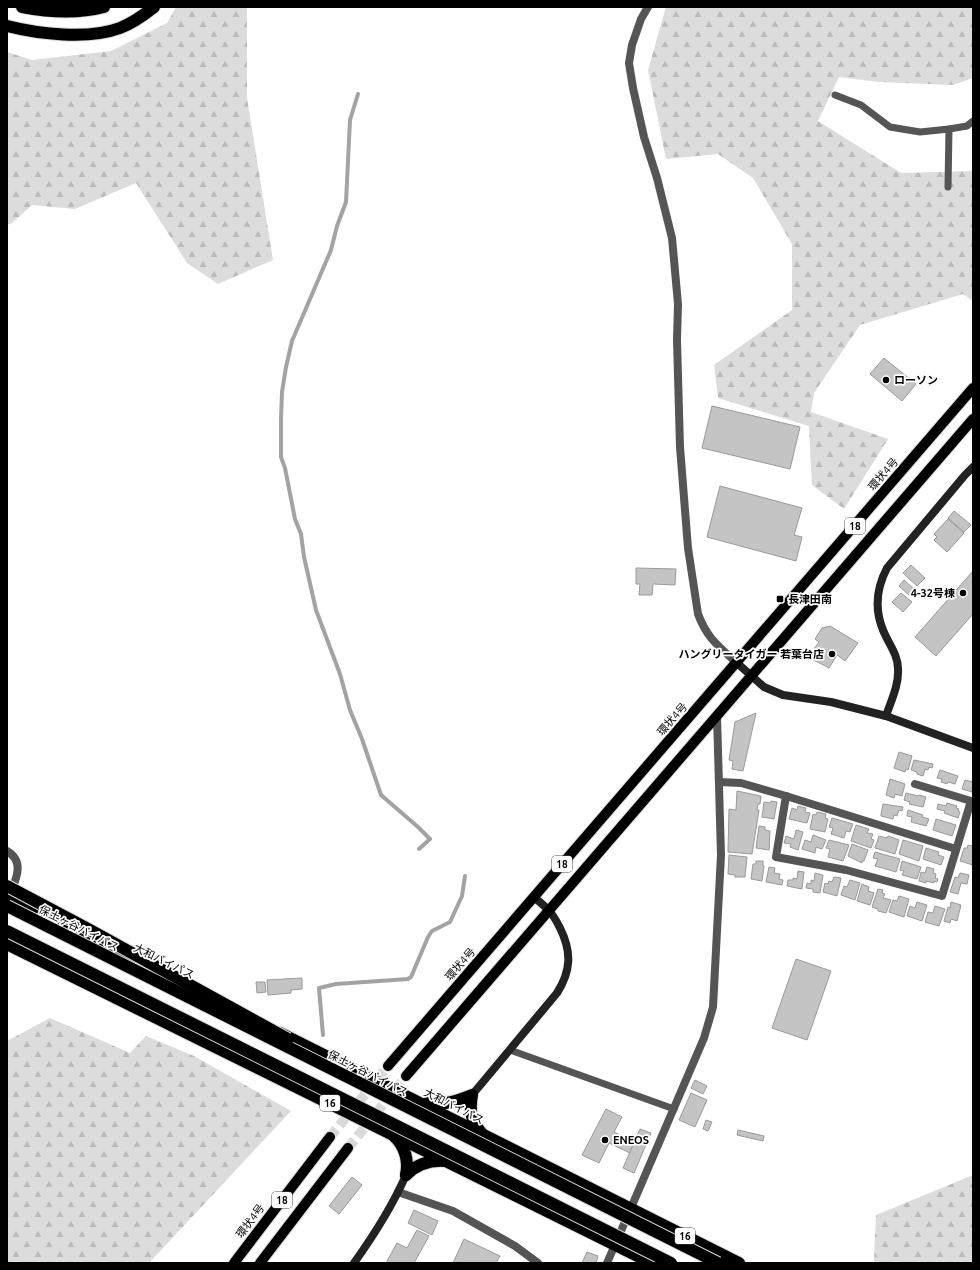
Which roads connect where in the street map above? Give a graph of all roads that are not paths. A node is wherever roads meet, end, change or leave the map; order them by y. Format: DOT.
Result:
graph roads {
  1 [pos="22,7"];
  2 [pos="71,7"];
  3 [pos="154,7"];
  4 [pos="648,7"];
  5 [pos="98,8"];
  6 [pos="7,26"];
  7 [pos="835,94"];
  8 [pos="973,120"];
  9 [pos="949,129"];
  10 [pos="948,187"];
  11 [pos="973,388"];
  12 [pos="973,419"];
  13 [pos="973,467"];
  14 [pos="736,663"];
  15 [pos="752,676"];
  16 [pos="717,716"];
  17 [pos="886,716"];
  18 [pos="973,748"];
  19 [pos="719,782"];
  20 [pos="915,784"];
  21 [pos="786,796"];
  22 [pos="956,849"];
  23 [pos="7,850"];
  24 [pos="7,897"];
  25 [pos="534,897"];
  26 [pos="549,911"];
  27 [pos="7,931"];
  28 [pos="7,944"];
  29 [pos="510,1050"];
  30 [pos="388,1066"];
  31 [pos="406,1076"];
  32 [pos="472,1095"];
  33 [pos="417,1101"];
  34 [pos="674,1109"];
  35 [pos="393,1134"];
  36 [pos="483,1135"];
  37 [pos="330,1137"];
  38 [pos="470,1138"];
  39 [pos="348,1148"];
  40 [pos="448,1162"];
  41 [pos="406,1175"];
  42 [pos="398,1192"];
  43 [pos="632,1208"];
  44 [pos="615,1245"];
  45 [pos="234,1263"];
  46 [pos="260,1263"];
  47 [pos="354,1263"];
  48 [pos="538,1263"];
  49 [pos="606,1263"];
  50 [pos="652,1263"];
  51 [pos="671,1263"];
  52 [pos="718,1263"];
  53 [pos="739,1263"];
  1 -- 5 [label="highway"];
  2 -- 5 [label="highway"];
  3 -- 6 [label="highway"];
  4 -- 14 [label="street"];
  7 -- 9 [label="lane"];
  8 -- 9 [label="lane"];
  9 -- 10 [label="lane"];
  11 -- 14 [label="main road, 環状4号 / 18"];
  12 -- 15 [label="main road, 18"];
  13 -- 17 [label="street"];
  14 -- 15 [label="street"];
  14 -- 25 [label="main road, 環状4号 / 18"];
  15 -- 16 [label="main road, 18"];
  15 -- 17 [label="street"];
  16 -- 19 [label="street"];
  16 -- 26 [label="main road, 18"];
  17 -- 18 [label="street"];
  19 -- 21 [label="street"];
  19 -- 34 [label="street"];
  20 -- 22 [label="street"];
  21 -- 22 [label="street"];
  21 -- 22 [label="street"];
  23 -- 24 [label="street"];
  24 -- 33 [label="highway, 大和バイパス / 16"];
  24 -- 38 [label="highway, 保土ヶ谷バイパス / 16, bridge"];
  24 -- 38 [label="highway, bridge"];
  25 -- 26 [label="street"];
  25 -- 30 [label="main road, 環状4号 / 18"];
  26 -- 29 [label="street"];
  26 -- 31 [label="main road, 18"];
  27 -- 51 [label="highway, 16, bridge"];
  28 -- 35 [label="highway, 16"];
  29 -- 32 [label="street"];
  29 -- 34 [label="lane"];
  32 -- 33 [label="highway"];
  32 -- 36 [label="highway"];
  33 -- 36 [label="highway, 大和バイパス / 16"];
  34 -- 43 [label="street"];
  35 -- 40 [label="highway, 16"];
  35 -- 41 [label="highway"];
  36 -- 43 [label="highway, 大和バイパス / 16"];
  37 -- 45 [label="main road, 環状4号 / 18"];
  38 -- 52 [label="highway, 保土ヶ谷バイパス / 16, bridge"];
  39 -- 46 [label="main road, 18"];
  40 -- 41 [label="highway"];
  40 -- 44 [label="highway, 16"];
  41 -- 42 [label="street"];
  42 -- 47 [label="street"];
  42 -- 48 [label="street"];
  43 -- 44 [label="street"];
  43 -- 53 [label="highway, 大和バイパス / 16"];
  44 -- 49 [label="street"];
  44 -- 50 [label="highway, 16"];
}
